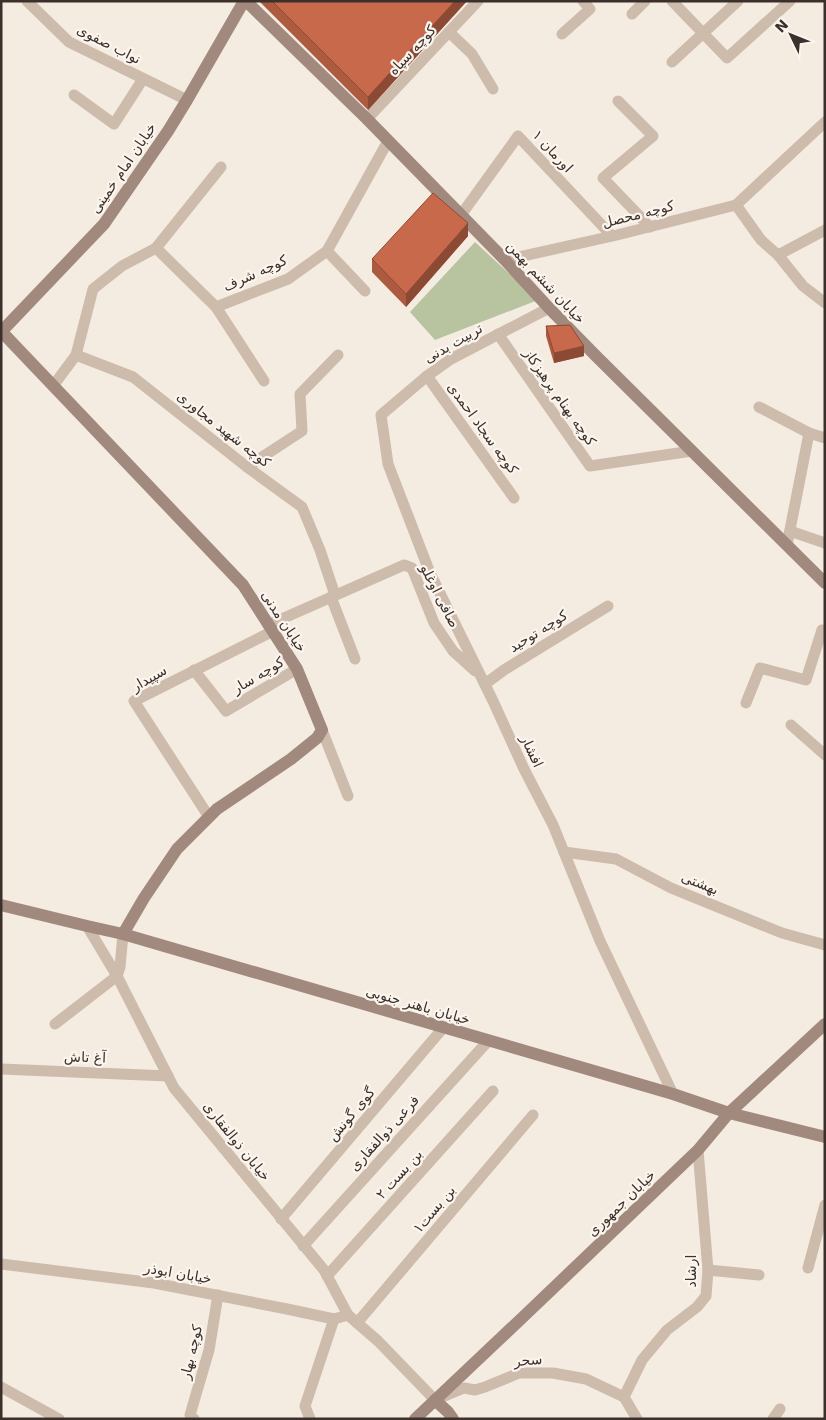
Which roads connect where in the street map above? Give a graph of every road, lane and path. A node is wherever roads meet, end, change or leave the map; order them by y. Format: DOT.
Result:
graph roads {
  1 [pos="27,1"];
  2 [pos="245,1"];
  3 [pos="478,1"];
  4 [pos="583,1"];
  5 [pos="645,1"];
  6 [pos="672,1"];
  7 [pos="738,1"];
  8 [pos="790,1"];
  9 [pos="632,14"];
  10 [pos="449,32"];
  11 [pos="562,34"];
  12 [pos="703,34"];
  13 [pos="672,62"];
  14 [pos="143,79"];
  15 [pos="493,89"];
  16 [pos="74,94"];
  17 [pos="187,100"];
  18 [pos="618,101"];
  19 [pos="367,119"];
  20 [pos="825,122"];
  21 [pos="388,140"];
  22 [pos="220,167"];
  23 [pos="736,205"];
  24 [pos="460,215"];
  25 [pos="650,227"];
  26 [pos="825,230"];
  27 [pos="612,236"];
  28 [pos="156,248"];
  29 [pos="327,251"];
  30 [pos="778,255"];
  31 [pos="505,260"];
  32 [pos="364,291"];
  33 [pos="825,303"];
  34 [pos="216,307"];
  35 [pos="549,308"];
  36 [pos="1,331"];
  37 [pos="498,334"];
  38 [pos="76,355"];
  39 [pos="338,355"];
  40 [pos="427,376"];
  41 [pos="264,381"];
  42 [pos="53,386"];
  43 [pos="759,407"];
  44 [pos="381,415"];
  45 [pos="809,433"];
  46 [pos="825,438"];
  47 [pos="692,451"];
  48 [pos="247,467"];
  49 [pos="514,498"];
  50 [pos="790,531"];
  51 [pos="825,543"];
  52 [pos="787,545"];
  53 [pos="825,582"];
  54 [pos="333,596"];
  55 [pos="608,606"];
  56 [pos="270,628"];
  57 [pos="825,630"];
  58 [pos="355,659"];
  59 [pos="297,669"];
  60 [pos="194,670"];
  61 [pos="483,680"];
  62 [pos="746,703"];
  63 [pos="791,725"];
  64 [pos="322,730"];
  65 [pos="825,755"];
  66 [pos="348,796"];
  67 [pos="209,817"];
  68 [pos="564,852"];
  69 [pos="1,905"];
  70 [pos="87,926"];
  71 [pos="123,934"];
  72 [pos="825,945"];
  73 [pos="117,976"];
  74 [pos="55,1024"];
  75 [pos="825,1024"];
  76 [pos="443,1028"];
  77 [pos="488,1040"];
  78 [pos="1,1069"];
  79 [pos="168,1076"];
  80 [pos="493,1091"];
  81 [pos="673,1094"];
  82 [pos="729,1113"];
  83 [pos="533,1114"];
  84 [pos="825,1137"];
  85 [pos="698,1150"];
  86 [pos="825,1205"];
  87 [pos="281,1220"];
  88 [pos="303,1246"];
  89 [pos="1,1264"];
  90 [pos="808,1268"];
  91 [pos="708,1270"];
  92 [pos="328,1276"];
  93 [pos="759,1276"];
  94 [pos="218,1295"];
  95 [pos="334,1319"];
  96 [pos="353,1319"];
  97 [pos="1,1387"];
  98 [pos="624,1398"];
  99 [pos="435,1400"];
  100 [pos="780,1409"];
  101 [pos="191,1417"];
  102 [pos="59,1419"];
  103 [pos="310,1419"];
  104 [pos="415,1419"];
  105 [pos="453,1419"];
  106 [pos="637,1419"];
  107 [pos="773,1419"];
  1 -- 14 [label="street, نواب صفوی"];
  2 -- 17 [label="street, خیابان امام خمینی"];
  2 -- 19 [label="street, خیابان ششم بهمن"];
  3 -- 10 [label="street, کوچه سپاه"];
  4 -- 11 [label="street"];
  5 -- 9 [label="street"];
  6 -- 12 [label="street"];
  7 -- 12 [label="street"];
  8 -- 12 [label="street"];
  10 -- 15 [label="street"];
  10 -- 19 [label="street, کوچه سپاه"];
  12 -- 13 [label="street"];
  14 -- 16 [label="street"];
  14 -- 17 [label="street, نواب صفوی"];
  17 -- 36 [label="street, خیابان امام خمینی"];
  18 -- 25 [label="street"];
  19 -- 21 [label="street, خیابان ششم بهمن"];
  20 -- 23 [label="street"];
  21 -- 24 [label="street, خیابان ششم بهمن"];
  21 -- 29 [label="street, کوچه شرف"];
  22 -- 28 [label="street"];
  23 -- 25 [label="street, کوچه محصل"];
  23 -- 30 [label="street"];
  24 -- 27 [label="street, اورمان ۱"];
  24 -- 31 [label="street, خیابان ششم بهمن"];
  25 -- 27 [label="street, کوچه محصل"];
  26 -- 30 [label="street"];
  27 -- 31 [label="street, کوچه محصل"];
  28 -- 34 [label="street, کوچه شرف"];
  28 -- 38 [label="street"];
  29 -- 32 [label="street"];
  29 -- 34 [label="street, کوچه شرف"];
  30 -- 33 [label="street"];
  31 -- 35 [label="street, خیابان ششم بهمن"];
  34 -- 41 [label="street"];
  35 -- 37 [label="street, تربیت بدنی"];
  35 -- 47 [label="street, خیابان ششم بهمن"];
  36 -- 42 [label="street, خیابان مدنی"];
  37 -- 40 [label="street, تربیت بدنی"];
  37 -- 47 [label="street, کوچه بهنام پرهیزکاز"];
  38 -- 42 [label="street"];
  38 -- 48 [label="street, کوچه شهید مجاوری"];
  39 -- 48 [label="street"];
  40 -- 44 [label="street, تربیت بدنی"];
  40 -- 49 [label="street, کوچه سجاد احمدی"];
  42 -- 56 [label="street, خیابان مدنی"];
  43 -- 45 [label="street"];
  44 -- 61 [label="street, افشار"];
  45 -- 46 [label="street"];
  45 -- 50 [label="street"];
  47 -- 52 [label="street, خیابان ششم بهمن"];
  48 -- 54 [label="street, کوچه شهید مجاوری"];
  50 -- 51 [label="street"];
  50 -- 52 [label="street"];
  52 -- 53 [label="street, خیابان ششم بهمن"];
  54 -- 56 [label="street, صافی اوغلو"];
  54 -- 58 [label="street, کوچه شهید مجاوری"];
  54 -- 61 [label="street, صافی اوغلو"];
  55 -- 61 [label="street, کوچه توحید"];
  56 -- 59 [label="street, خیابان مدنی"];
  56 -- 60 [label="street, سپیدار"];
  57 -- 62 [label="street"];
  59 -- 60 [label="street, کوچه سار"];
  59 -- 64 [label="street, خیابان مدنی"];
  60 -- 67 [label="street, سپیدار"];
  61 -- 68 [label="street, افشار"];
  63 -- 65 [label="street"];
  64 -- 66 [label="street"];
  64 -- 67 [label="street"];
  67 -- 71 [label="street"];
  68 -- 72 [label="street, بهشتی"];
  68 -- 81 [label="street, افشار"];
  69 -- 70 [label="street, خیابان باهنر جنوبی"];
  70 -- 71 [label="street, خیابان باهنر جنوبی"];
  70 -- 73 [label="street, خیابان ذوالفقاری"];
  71 -- 73 [label="street"];
  71 -- 76 [label="street, خیابان باهنر جنوبی"];
  73 -- 74 [label="street"];
  73 -- 79 [label="street, خیابان ذوالفقاری"];
  75 -- 82 [label="street, خیابان جمهوری"];
  76 -- 77 [label="street, خیابان باهنر جنوبی"];
  76 -- 87 [label="street, گوی گونش"];
  77 -- 81 [label="street, خیابان باهنر جنوبی"];
  77 -- 88 [label="street, فرعی ذوالفقاری"];
  78 -- 79 [label="street, آغ تاش"];
  79 -- 87 [label="street, خیابان ذوالفقاری"];
  80 -- 92 [label="street, بن بست ۲"];
  81 -- 82 [label="street, خیابان باهنر جنوبی"];
  82 -- 84 [label="street, خیابان باهنر جنوبی"];
  82 -- 85 [label="street, خیابان جمهوری"];
  83 -- 96 [label="street, بن بست۱"];
  85 -- 91 [label="street, ارشاد"];
  85 -- 99 [label="street, خیابان جمهوری"];
  86 -- 90 [label="street"];
  87 -- 88 [label="street, خیابان ذوالفقاری"];
  88 -- 92 [label="street, خیابان ذوالفقاری"];
  89 -- 94 [label="street, خیابان ابوذر"];
  91 -- 93 [label="street"];
  91 -- 98 [label="street, ارشاد"];
  92 -- 96 [label="street, خیابان ذوالفقاری"];
  94 -- 95 [label="street, خیابان ابوذر"];
  94 -- 101 [label="street, کوچه بهار"];
  95 -- 96 [label="street, خیابان ابوذر"];
  95 -- 103 [label="street"];
  96 -- 99 [label="street"];
  97 -- 102 [label="street"];
  98 -- 99 [label="street, سحر"];
  98 -- 106 [label="street"];
  99 -- 104 [label="street, خیابان جمهوری"];
  99 -- 105 [label="street"];
  100 -- 107 [label="street"];
}
